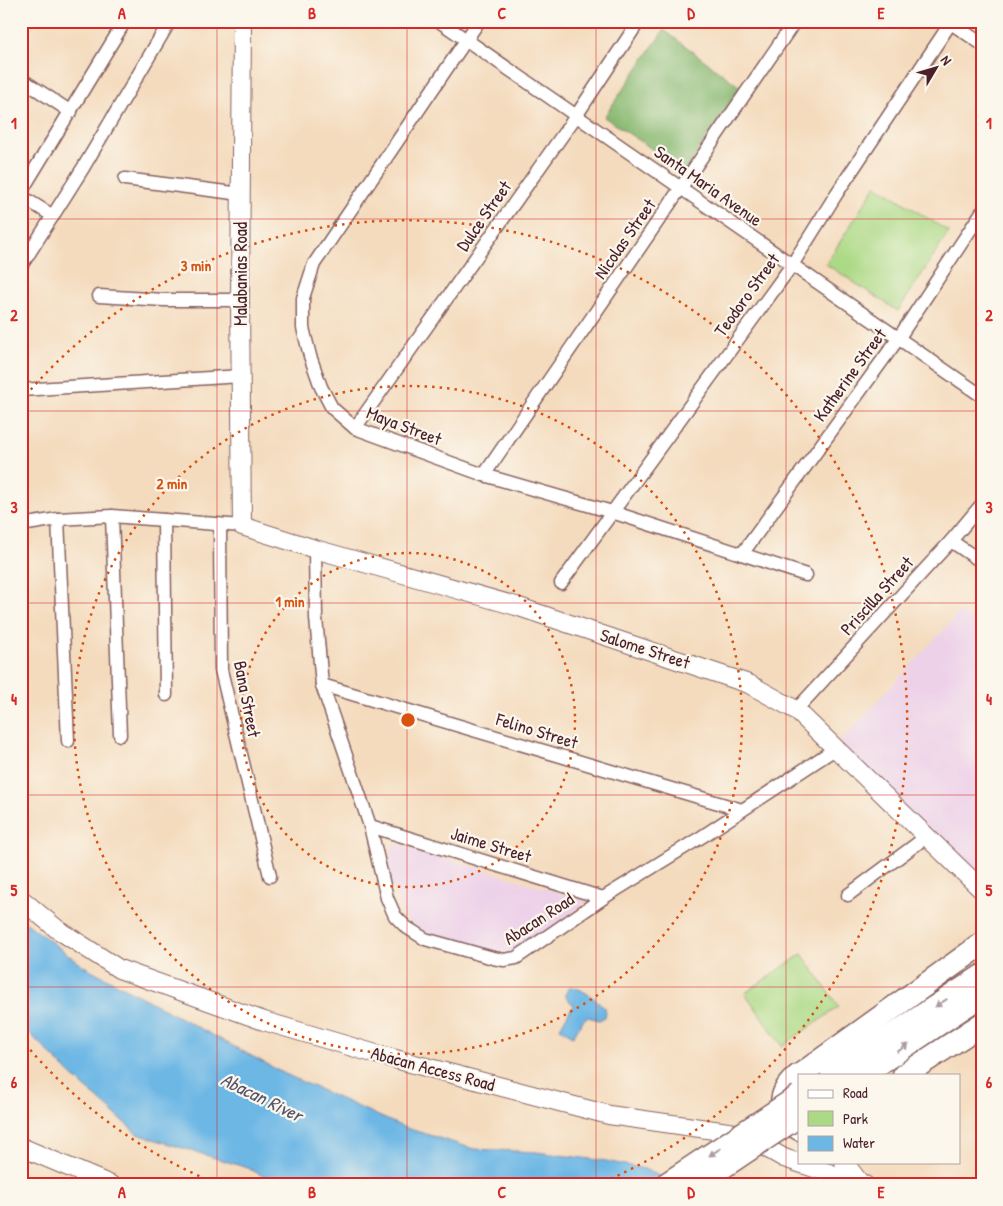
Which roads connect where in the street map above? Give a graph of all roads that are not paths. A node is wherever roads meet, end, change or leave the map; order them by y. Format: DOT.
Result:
graph roads {
  1 [pos="125,21"];
  2 [pos="170,21"];
  3 [pos="242,21"];
  4 [pos="439,21"];
  5 [pos="479,21"];
  6 [pos="639,21"];
  7 [pos="795,21"];
  8 [pos="950,22"];
  9 [pos="466,40"];
  10 [pos="982,44"];
  11 [pos="21,79"];
  12 [pos="71,112"];
  13 [pos="576,116"];
  14 [pos="124,179"];
  15 [pos="681,188"];
  16 [pos="21,192"];
  17 [pos="241,194"];
  18 [pos="21,196"];
  19 [pos="982,212"];
  20 [pos="53,216"];
  21 [pos="792,265"];
  22 [pos="21,266"];
  23 [pos="99,296"];
  24 [pos="240,300"];
  25 [pos="898,339"];
  26 [pos="241,376"];
  27 [pos="21,390"];
  28 [pos="982,396"];
  29 [pos="355,428"];
  30 [pos="484,475"];
  31 [pos="982,504"];
  32 [pos="612,512"];
  33 [pos="112,516"];
  34 [pos="58,519"];
  35 [pos="164,520"];
  36 [pos="21,525"];
  37 [pos="220,525"];
  38 [pos="242,526"];
  39 [pos="951,541"];
  40 [pos="315,550"];
  41 [pos="742,554"];
  42 [pos="982,562"];
  43 [pos="806,576"];
  44 [pos="561,583"];
  45 [pos="322,685"];
  46 [pos="166,695"];
  47 [pos="796,710"];
  48 [pos="120,735"];
  49 [pos="68,741"];
  50 [pos="835,749"];
  51 [pos="742,810"];
  52 [pos="370,826"];
  53 [pos="926,837"];
  54 [pos="270,876"];
  55 [pos="982,890"];
  56 [pos="848,895"];
  57 [pos="603,898"];
  58 [pos="21,899"];
  59 [pos="982,944"];
  60 [pos="982,976"];
  61 [pos="982,995"];
  62 [pos="982,1024"];
  63 [pos="801,1074"];
  64 [pos="834,1074"];
  65 [pos="864,1074"];
  66 [pos="906,1074"];
  67 [pos="798,1077"];
  68 [pos="790,1098"];
  69 [pos="798,1117"];
  70 [pos="798,1128"];
  71 [pos="728,1131"];
  72 [pos="21,1148"];
  73 [pos="798,1163"];
  74 [pos="802,1164"];
  75 [pos="846,1164"];
  76 [pos="862,1184"];
  77 [pos="111,1185"];
  78 [pos="665,1185"];
  79 [pos="696,1185"];
  1 -- 12 [label="street"];
  2 -- 20 [label="street"];
  3 -- 17 [label="main road, Malabanias Road"];
  4 -- 9 [label="street, Santa Maria Avenue"];
  5 -- 9 [label="street, Maya Street"];
  6 -- 13 [label="street, Dulce Street"];
  7 -- 15 [label="street, Nicolas Street"];
  8 -- 10 [label="street"];
  8 -- 21 [label="street, Teodoro Street"];
  9 -- 13 [label="street, Santa Maria Avenue"];
  9 -- 29 [label="street, Maya Street"];
  11 -- 12 [label="street"];
  12 -- 16 [label="street"];
  13 -- 15 [label="street, Santa Maria Avenue"];
  13 -- 29 [label="street, Dulce Street"];
  14 -- 17 [label="street"];
  15 -- 21 [label="street, Santa Maria Avenue"];
  15 -- 30 [label="street, Nicolas Street"];
  17 -- 24 [label="main road, Malabanias Road"];
  18 -- 20 [label="street"];
  19 -- 25 [label="street, Katherine Street"];
  20 -- 22 [label="street"];
  21 -- 25 [label="street, Santa Maria Avenue"];
  21 -- 32 [label="street, Teodoro Street"];
  23 -- 24 [label="street"];
  24 -- 26 [label="main road, Malabanias Road"];
  25 -- 28 [label="street, Santa Maria Avenue"];
  25 -- 41 [label="street, Katherine Street"];
  26 -- 27 [label="street"];
  26 -- 38 [label="main road, Malabanias Road"];
  29 -- 30 [label="street, Maya Street"];
  30 -- 32 [label="street, Maya Street"];
  31 -- 39 [label="street, Priscilla Street"];
  32 -- 41 [label="street, Maya Street"];
  32 -- 44 [label="street, Teodoro Street"];
  33 -- 34 [label="street"];
  33 -- 35 [label="street"];
  33 -- 48 [label="street"];
  34 -- 36 [label="street"];
  34 -- 49 [label="street"];
  35 -- 37 [label="street"];
  35 -- 46 [label="street"];
  37 -- 38 [label="street"];
  37 -- 54 [label="street, Bana Street"];
  38 -- 40 [label="main road, Salome Street"];
  39 -- 42 [label="street"];
  39 -- 47 [label="street, Priscilla Street"];
  40 -- 45 [label="street, Abacan Road"];
  40 -- 47 [label="main road, Salome Street"];
  41 -- 43 [label="street, Maya Street"];
  45 -- 51 [label="street, Felino Street"];
  45 -- 52 [label="street, Abacan Road"];
  47 -- 50 [label="main road, Salome Street"];
  50 -- 51 [label="street, Abacan Road"];
  50 -- 53 [label="main road, Salome Street"];
  51 -- 57 [label="street, Abacan Road"];
  52 -- 57 [label="street, Jaime Street"];
  52 -- 57 [label="street, Abacan Road"];
  53 -- 55 [label="main road, Salome Street"];
  53 -- 56 [label="street"];
  58 -- 71 [label="main road, Abacan Access Road"];
  59 -- 63 [label="highway"];
  60 -- 64 [label="highway, one-way"];
  65 -- 61 [label="highway, one-way"];
  62 -- 66 [label="highway"];
  67 -- 68 [label="highway"];
  68 -- 70 [label="highway"];
  68 -- 71 [label="main road"];
  68 -- 78 [label="highway, one-way, bridge"];
  69 -- 79 [label="highway, bridge"];
  71 -- 73 [label="main road, Abacan Access Road"];
  72 -- 77 [label="main road"];
  74 -- 76 [label="main road, Abacan Access Road"];
  75 -- 76 [label="main road"];
}
